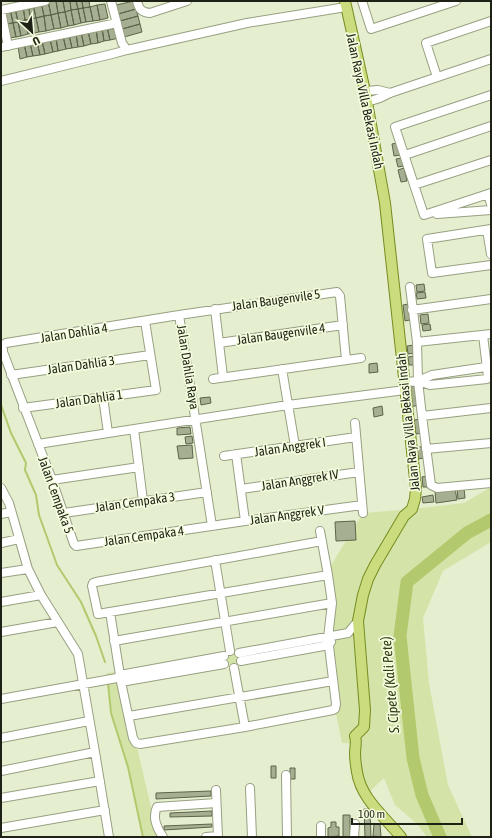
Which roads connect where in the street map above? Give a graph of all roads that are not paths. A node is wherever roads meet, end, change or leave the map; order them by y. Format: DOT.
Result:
graph roads {
  1 [pos="45,1"];
  2 [pos="111,1"];
  3 [pos="137,1"];
  4 [pos="187,1"];
  5 [pos="362,1"];
  6 [pos="456,1"];
  7 [pos="171,3"];
  8 [pos="346,4"];
  9 [pos="1,10"];
  10 [pos="491,21"];
  11 [pos="117,23"];
  12 [pos="5,47"];
  13 [pos="126,50"];
  14 [pos="491,59"];
  15 [pos="437,77"];
  16 [pos="1,81"];
  17 [pos="365,91"];
  18 [pos="390,93"];
  19 [pos="491,95"];
  20 [pos="367,102"];
  21 [pos="491,126"];
  22 [pos="404,155"];
  23 [pos="491,160"];
  24 [pos="414,185"];
  25 [pos="489,194"];
  26 [pos="491,204"];
  27 [pos="491,210"];
  28 [pos="424,215"];
  29 [pos="489,230"];
  30 [pos="491,254"];
  31 [pos="491,265"];
  32 [pos="410,288"];
  33 [pos="491,300"];
  34 [pos="215,309"];
  35 [pos="412,310"];
  36 [pos="179,315"];
  37 [pos="145,321"];
  38 [pos="343,325"];
  39 [pos="487,334"];
  40 [pos="417,342"];
  41 [pos="219,343"];
  42 [pos="3,345"];
  43 [pos="150,355"];
  44 [pos="361,358"];
  45 [pos="346,360"];
  46 [pos="486,367"];
  47 [pos="282,369"];
  48 [pos="11,375"];
  49 [pos="223,377"];
  50 [pos="213,379"];
  51 [pos="418,381"];
  52 [pos="404,386"];
  53 [pos="103,397"];
  54 [pos="288,405"];
  55 [pos="23,408"];
  56 [pos="491,408"];
  57 [pos="422,416"];
  58 [pos="196,420"];
  59 [pos="355,423"];
  60 [pos="134,430"];
  61 [pos="108,434"];
  62 [pos="356,437"];
  63 [pos="491,443"];
  64 [pos="38,444"];
  65 [pos="295,446"];
  66 [pos="426,449"];
  67 [pos="236,454"];
  68 [pos="224,456"];
  69 [pos="139,467"];
  70 [pos="359,472"];
  71 [pos="52,480"];
  72 [pos="491,483"];
  73 [pos="241,489"];
  74 [pos="2,492"];
  75 [pos="207,492"];
  76 [pos="143,501"];
  77 [pos="11,512"];
  78 [pos="64,513"];
  79 [pos="1,514"];
  80 [pos="245,521"];
  81 [pos="212,526"];
  82 [pos="320,531"];
  83 [pos="19,539"];
  84 [pos="322,541"];
  85 [pos="1,543"];
  86 [pos="75,545"];
  87 [pos="215,560"];
  88 [pos="28,568"];
  89 [pos="1,573"];
  90 [pos="328,575"];
  91 [pos="221,593"];
  92 [pos="41,595"];
  93 [pos="1,602"];
  94 [pos="332,603"];
  95 [pos="110,612"];
  96 [pos="358,621"];
  97 [pos="58,622"];
  98 [pos="226,622"];
  99 [pos="1,632"];
  100 [pos="330,640"];
  101 [pos="114,641"];
  102 [pos="226,657"];
  103 [pos="240,657"];
  104 [pos="234,668"];
  105 [pos="119,678"];
  106 [pos="333,681"];
  107 [pos="84,684"];
  108 [pos="240,697"];
  109 [pos="1,699"];
  110 [pos="129,716"];
  111 [pos="89,722"];
  112 [pos="245,727"];
  113 [pos="1,738"];
  114 [pos="95,752"];
  115 [pos="1,770"];
  116 [pos="286,775"];
  117 [pos="100,781"];
  118 [pos="250,788"];
  119 [pos="216,790"];
  120 [pos="1,798"];
  121 [pos="216,803"];
  122 [pos="105,810"];
  123 [pos="355,824"];
  124 [pos="321,826"];
  125 [pos="1,828"];
  126 [pos="109,837"];
  127 [pos="163,837"];
  128 [pos="206,837"];
  129 [pos="218,837"];
  130 [pos="252,837"];
  131 [pos="287,837"];
  132 [pos="321,837"];
  133 [pos="354,837"];
  134 [pos="401,837"];
  1 -- 9 [label="street"];
  2 -- 11 [label="street"];
  3 -- 7 [label="street"];
  4 -- 7 [label="street"];
  5 -- 6 [label="street"];
  8 -- 13 [label="street"];
  8 -- 17 [label="main road, Jalan Raya Villa Bekasi Indah"];
  9 -- 12 [label="street"];
  10 -- 15 [label="street"];
  11 -- 12 [label="street"];
  11 -- 13 [label="street"];
  13 -- 16 [label="street"];
  14 -- 15 [label="street"];
  15 -- 18 [label="street"];
  17 -- 18 [label="street"];
  17 -- 20 [label="main road, Jalan Raya Villa Bekasi Indah"];
  18 -- 20 [label="street"];
  19 -- 22 [label="street"];
  20 -- 52 [label="main road, Jalan Raya Villa Bekasi Indah"];
  21 -- 22 [label="street"];
  22 -- 24 [label="street"];
  23 -- 24 [label="street"];
  24 -- 28 [label="street"];
  25 -- 26 [label="street"];
  25 -- 28 [label="street"];
  27 -- 28 [label="street"];
  29 -- 30 [label="street"];
  29 -- 31 [label="street"];
  32 -- 35 [label="street"];
  33 -- 35 [label="street"];
  34 -- 36 [label="street, Jalan Baugenvile 5"];
  34 -- 38 [label="street, Jalan Baugenvile 5"];
  34 -- 41 [label="street"];
  35 -- 40 [label="street"];
  36 -- 37 [label="street, Jalan Dahlia 4"];
  36 -- 58 [label="street, Jalan Dahlia Raya"];
  37 -- 42 [label="street, Jalan Dahlia 4"];
  37 -- 43 [label="street"];
  38 -- 41 [label="street, Jalan Baugenvile 4"];
  38 -- 45 [label="street"];
  39 -- 40 [label="street"];
  39 -- 46 [label="street"];
  40 -- 51 [label="street"];
  41 -- 49 [label="street"];
  42 -- 48 [label="street, Jalan Cempaka 5"];
  43 -- 48 [label="street, Jalan Dahlia 3"];
  43 -- 53 [label="street, Jalan Dahlia 1"];
  44 -- 45 [label="street"];
  45 -- 47 [label="street"];
  46 -- 51 [label="street"];
  46 -- 51 [label="street"];
  47 -- 49 [label="street"];
  47 -- 54 [label="street"];
  48 -- 55 [label="street, Jalan Cempaka 5"];
  49 -- 50 [label="street"];
  51 -- 52 [label="street"];
  51 -- 57 [label="street"];
  52 -- 54 [label="street"];
  52 -- 96 [label="main road, Jalan Raya Villa Bekasi Indah"];
  53 -- 55 [label="street, Jalan Dahlia 1"];
  53 -- 61 [label="street"];
  54 -- 58 [label="street"];
  54 -- 65 [label="street"];
  55 -- 64 [label="street, Jalan Cempaka 5"];
  56 -- 57 [label="street"];
  57 -- 66 [label="street"];
  58 -- 60 [label="street"];
  58 -- 75 [label="street, Jalan Dahlia Raya"];
  59 -- 62 [label="street"];
  60 -- 61 [label="street"];
  60 -- 69 [label="street"];
  61 -- 64 [label="street"];
  62 -- 65 [label="street, Jalan Anggrek I"];
  62 -- 70 [label="street"];
  63 -- 66 [label="street"];
  64 -- 71 [label="street, Jalan Cempaka 5"];
  65 -- 67 [label="street, Jalan Anggrek I"];
  66 -- 72 [label="street"];
  67 -- 68 [label="street, Jalan Anggrek I"];
  67 -- 73 [label="street"];
  69 -- 71 [label="street"];
  69 -- 76 [label="street"];
  70 -- 73 [label="street, Jalan Anggrek IV"];
  70 -- 80 [label="street, Jalan Anggrek V"];
  71 -- 78 [label="street, Jalan Cempaka 5"];
  73 -- 80 [label="street"];
  74 -- 77 [label="street"];
  75 -- 76 [label="street, Jalan Cempaka 3"];
  75 -- 81 [label="street, Jalan Dahlia Raya"];
  76 -- 78 [label="street, Jalan Cempaka 3"];
  77 -- 79 [label="street"];
  77 -- 83 [label="street"];
  78 -- 86 [label="street, Jalan Cempaka 5"];
  80 -- 81 [label="street, Jalan Anggrek V"];
  81 -- 86 [label="street, Jalan Cempaka 4"];
  82 -- 84 [label="street"];
  83 -- 85 [label="street"];
  83 -- 88 [label="street"];
  84 -- 87 [label="street"];
  84 -- 90 [label="street"];
  87 -- 91 [label="street"];
  87 -- 95 [label="street"];
  88 -- 89 [label="street"];
  88 -- 92 [label="street"];
  90 -- 91 [label="street"];
  90 -- 94 [label="street"];
  91 -- 95 [label="street"];
  91 -- 98 [label="street"];
  92 -- 93 [label="street"];
  92 -- 97 [label="street"];
  94 -- 98 [label="street"];
  94 -- 100 [label="street"];
  95 -- 101 [label="street"];
  96 -- 100 [label="street"];
  96 -- 134 [label="main road, Jalan Raya Villa Bekasi Indah"];
  97 -- 99 [label="street"];
  97 -- 107 [label="street"];
  98 -- 101 [label="street"];
  98 -- 102 [label="street"];
  100 -- 103 [label="street"];
  100 -- 106 [label="street"];
  101 -- 105 [label="street"];
  102 -- 103 [label="street"];
  102 -- 104 [label="street"];
  102 -- 105 [label="street"];
  103 -- 104 [label="street"];
  104 -- 108 [label="street"];
  105 -- 107 [label="street"];
  105 -- 110 [label="street"];
  106 -- 108 [label="street"];
  106 -- 112 [label="street"];
  107 -- 109 [label="street"];
  107 -- 111 [label="street"];
  108 -- 110 [label="street"];
  108 -- 112 [label="street"];
  110 -- 112 [label="street"];
  111 -- 113 [label="street"];
  111 -- 114 [label="street"];
  114 -- 115 [label="street"];
  114 -- 117 [label="street"];
  116 -- 131 [label="street"];
  117 -- 120 [label="street"];
  117 -- 122 [label="street"];
  118 -- 130 [label="street"];
  119 -- 121 [label="street"];
  121 -- 127 [label="street"];
  121 -- 129 [label="street"];
  122 -- 125 [label="street"];
  122 -- 126 [label="street"];
  123 -- 133 [label="street"];
  124 -- 132 [label="street"];
  128 -- 129 [label="street"];
}
